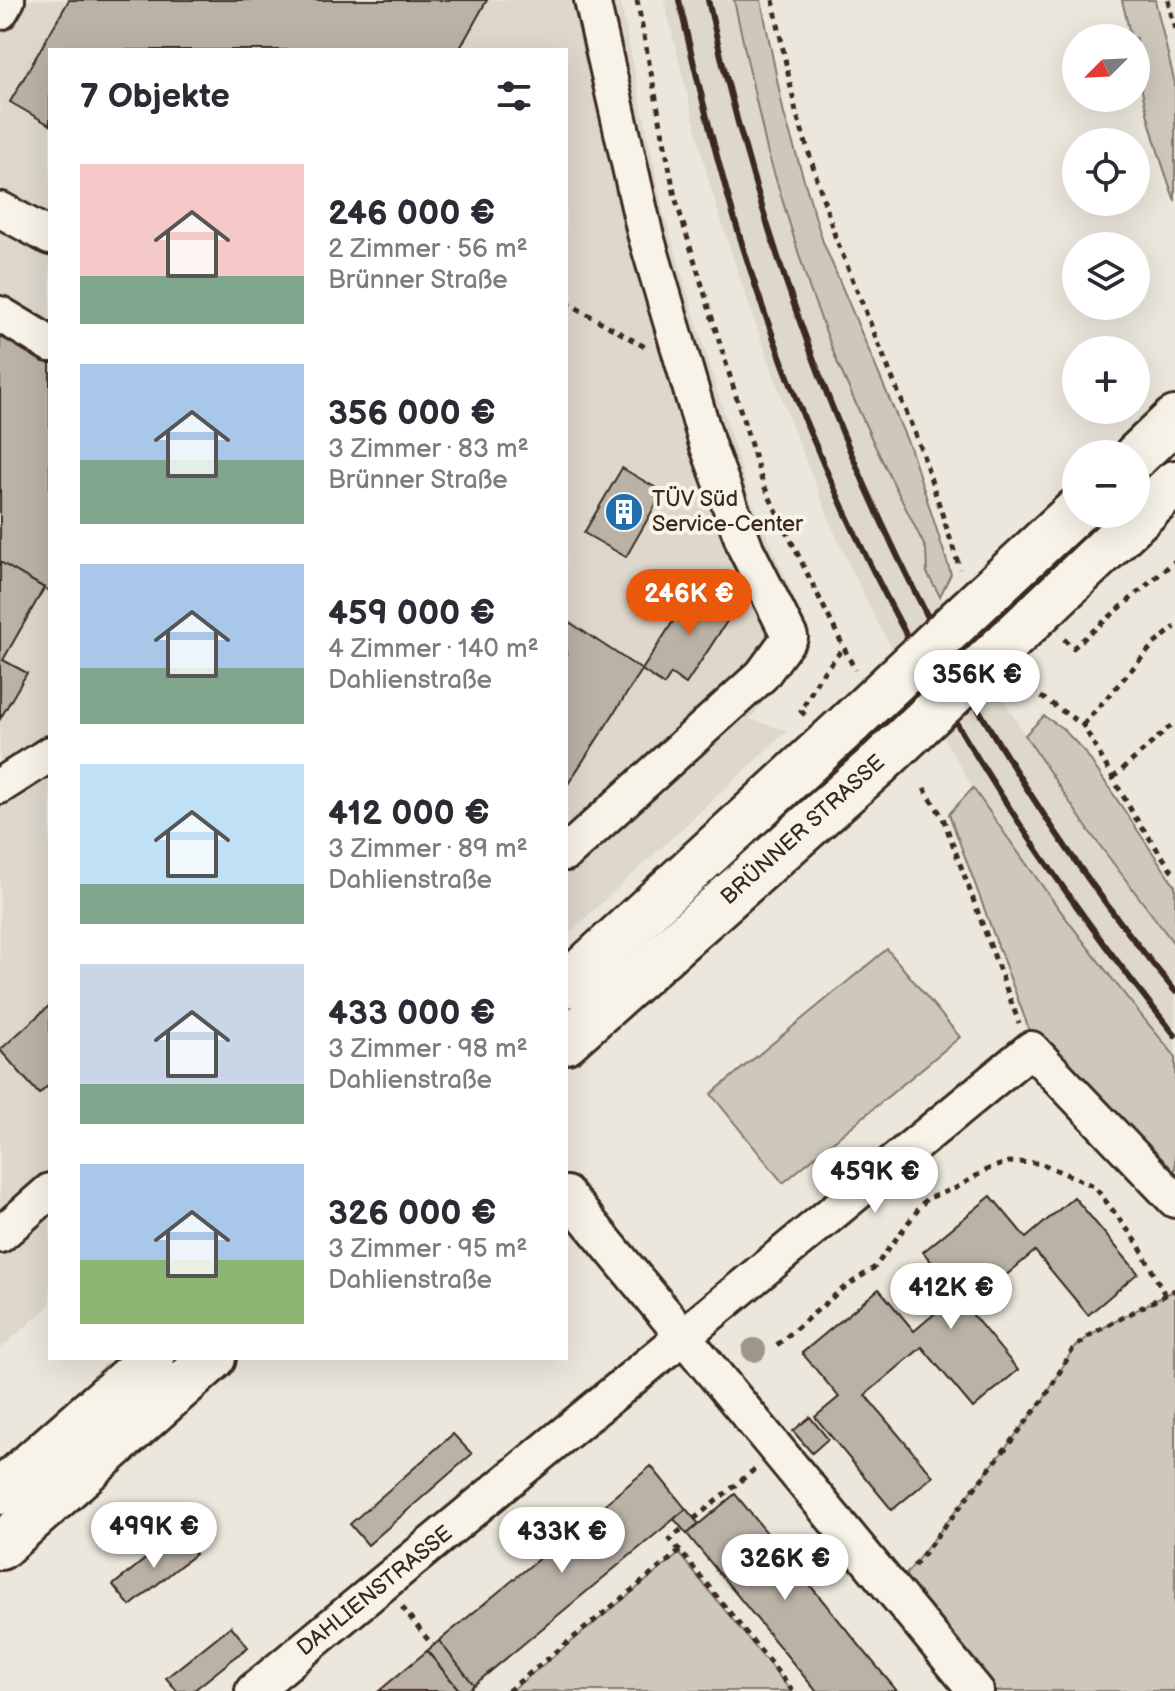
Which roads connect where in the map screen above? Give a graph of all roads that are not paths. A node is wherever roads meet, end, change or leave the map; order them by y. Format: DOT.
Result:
graph roads {
  1 [pos="7,0"];
  2 [pos="592,0"];
  3 [pos="0,12"];
  4 [pos="1,210"];
  5 [pos="48,236"];
  6 [pos="0,314"];
  7 [pos="48,343"];
  8 [pos="1175,419"];
  9 [pos="1150,443"];
  10 [pos="1175,483"];
  11 [pos="1062,524"];
  12 [pos="48,755"];
  13 [pos="0,786"];
  14 [pos="568,851"];
  15 [pos="568,983"];
  16 [pos="568,1039"];
  17 [pos="48,1193"];
  18 [pos="568,1196"];
  19 [pos="1175,1200"];
  20 [pos="0,1235"];
  21 [pos="682,1336"];
  22 [pos="150,1360"];
  23 [pos="211,1360"];
  24 [pos="0,1492"];
  25 [pos="0,1547"];
  26 [pos="253,1691"];
  27 [pos="976,1691"];
  1 -- 3 [label="street"];
  2 -- 14 [label="street"];
  4 -- 5 [label="street"];
  6 -- 7 [label="street"];
  8 -- 9 [label="main road"];
  10 -- 16 [label="main road, BRÜNNER STRASSE, bridge"];
  11 -- 15 [label="main road, BRÜNNER STRASSE, bridge"];
  12 -- 13 [label="street"];
  17 -- 20 [label="street"];
  18 -- 21 [label="street"];
  19 -- 21 [label="street, DAHLIENSTRASSE"];
  21 -- 26 [label="street, DAHLIENSTRASSE"];
  21 -- 27 [label="street"];
  22 -- 24 [label="main road"];
  23 -- 25 [label="main road"];
}
